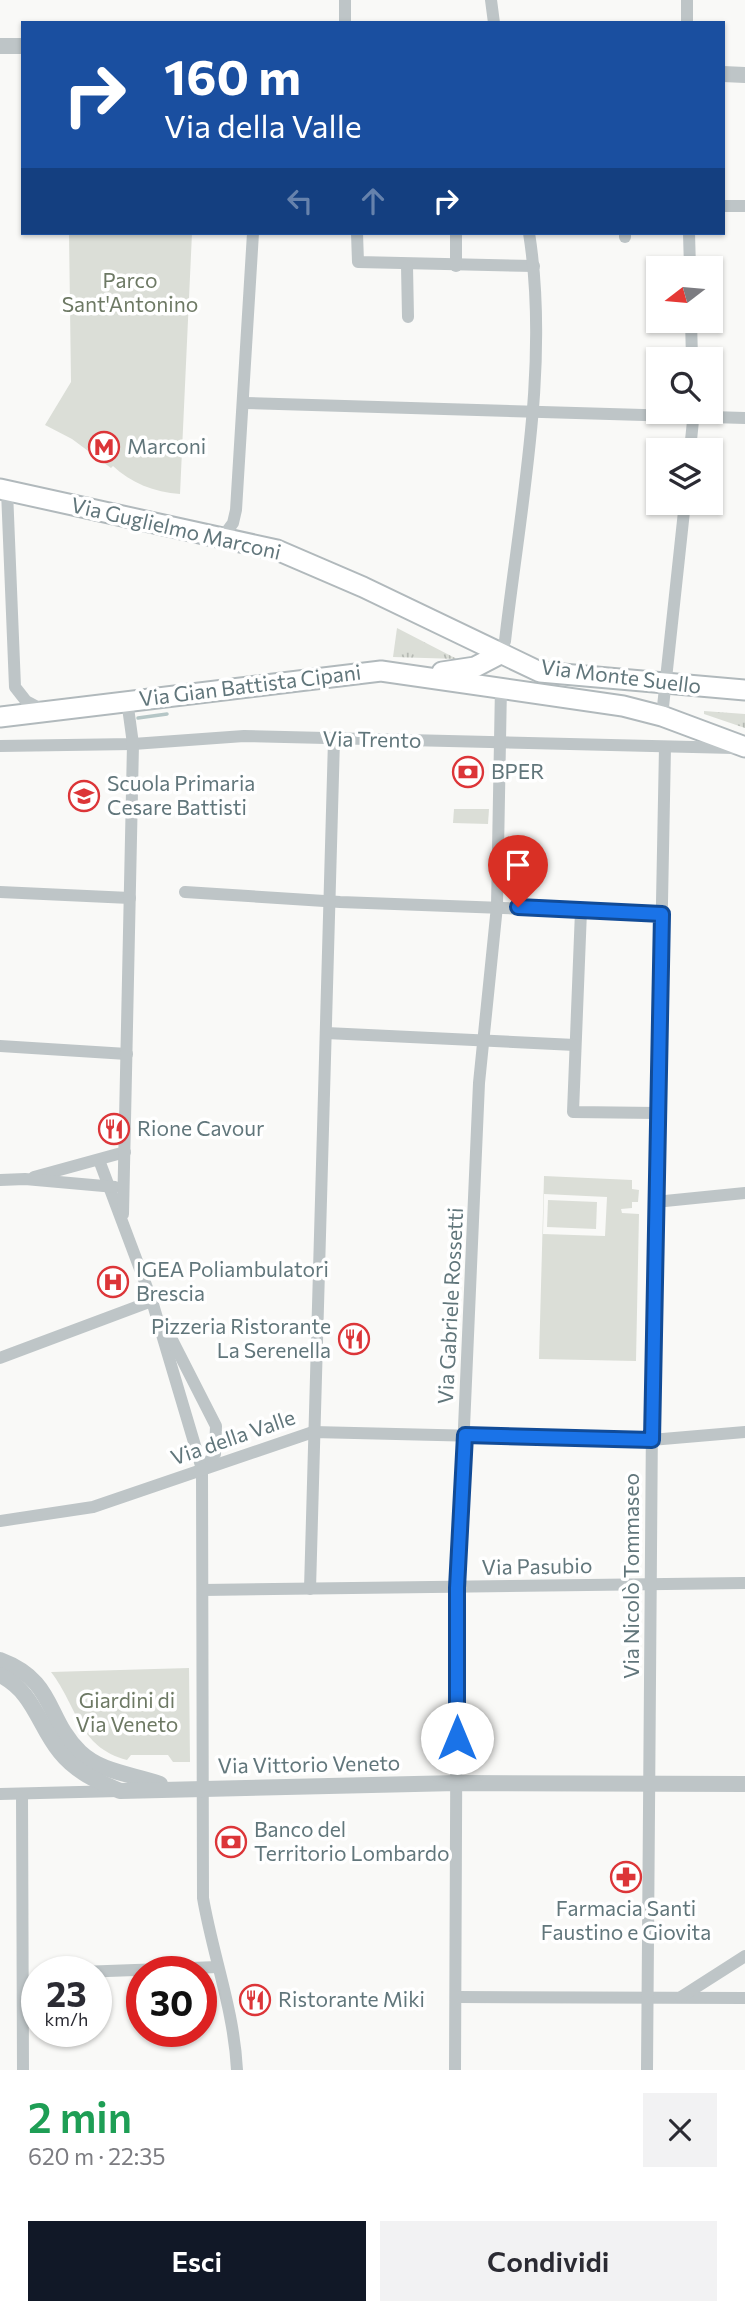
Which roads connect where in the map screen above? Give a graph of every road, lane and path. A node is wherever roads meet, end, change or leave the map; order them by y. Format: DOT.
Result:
graph roads {
  1 [pos="345,0"];
  2 [pos="491,0"];
  3 [pos="687,0"];
  4 [pos="345,21"];
  5 [pos="494,21"];
  6 [pos="687,21"];
  7 [pos="0,46"];
  8 [pos="21,46"];
  9 [pos="725,74"];
  10 [pos="745,75"];
  11 [pos="725,206"];
  12 [pos="745,206"];
  13 [pos="253,235"];
  14 [pos="357,235"];
  15 [pos="456,235"];
  16 [pos="529,235"];
  17 [pos="688,235"];
  18 [pos="689,256"];
  19 [pos="407,265"];
  20 [pos="456,266"];
  21 [pos="534,267"];
  22 [pos="408,317"];
  23 [pos="245,402"];
  24 [pos="531,412"];
  25 [pos="646,413"];
  26 [pos="723,416"];
  27 [pos="745,418"];
  28 [pos="3,490"];
  29 [pos="684,515"];
  30 [pos="222,538"];
  31 [pos="500,654"];
  32 [pos="540,672"];
  33 [pos="416,675"];
  34 [pos="665,683"];
  35 [pos="501,686"];
  36 [pos="745,690"];
  37 [pos="127,700"];
  38 [pos="43,710"];
  39 [pos="662,716"];
  40 [pos="0,717"];
  41 [pos="683,723"];
  42 [pos="334,740"];
  43 [pos="499,743"];
  44 [pos="132,744"];
  45 [pos="0,746"];
  46 [pos="666,747"];
  47 [pos="745,747"];
  48 [pos="0,892"];
  49 [pos="186,892"];
  50 [pos="130,898"];
  51 [pos="330,901"];
  52 [pos="497,906"];
  53 [pos="581,911"];
  54 [pos="662,914"];
  55 [pos="326,1033"];
  56 [pos="483,1042"];
  57 [pos="575,1045"];
  58 [pos="0,1046"];
  59 [pos="127,1054"];
  60 [pos="657,1112"];
  61 [pos="125,1152"];
  62 [pos="99,1160"];
  63 [pos="25,1179"];
  64 [pos="0,1181"];
  65 [pos="108,1186"];
  66 [pos="122,1187"];
  67 [pos="745,1193"];
  68 [pos="655,1202"];
  69 [pos="124,1219"];
  70 [pos="152,1301"];
  71 [pos="0,1358"];
  72 [pos="313,1432"];
  73 [pos="745,1432"];
  74 [pos="465,1435"];
  75 [pos="652,1440"];
  76 [pos="202,1469"];
  77 [pos="0,1521"];
  78 [pos="745,1583"];
  79 [pos="652,1584"];
  80 [pos="457,1588"];
  81 [pos="310,1589"];
  82 [pos="203,1590"];
  83 [pos="0,1660"];
  84 [pos="0,1675"];
  85 [pos="457,1783"];
  86 [pos="649,1784"];
  87 [pos="745,1784"];
  88 [pos="173,1788"];
  89 [pos="202,1788"];
  90 [pos="120,1791"];
  91 [pos="0,1794"];
  92 [pos="22,1794"];
  93 [pos="23,1956"];
  94 [pos="745,1956"];
  95 [pos="218,1967"];
  96 [pos="112,1971"];
  97 [pos="456,1997"];
  98 [pos="648,1997"];
  99 [pos="681,1997"];
  100 [pos="745,1998"];
  101 [pos="23,2047"];
  102 [pos="23,2070"];
  103 [pos="237,2070"];
  104 [pos="455,2070"];
  105 [pos="647,2070"];
  1 -- 4 [label="street"];
  2 -- 5 [label="street"];
  3 -- 6 [label="street"];
  7 -- 8 [label="street"];
  9 -- 10 [label="street"];
  11 -- 12 [label="street"];
  13 -- 23 [label="street"];
  14 -- 19 [label="street"];
  15 -- 20 [label="street"];
  16 -- 21 [label="street"];
  17 -- 18 [label="street"];
  19 -- 20 [label="street"];
  19 -- 22 [label="street"];
  20 -- 21 [label="street"];
  21 -- 24 [label="street"];
  23 -- 24 [label="street"];
  23 -- 30 [label="street"];
  24 -- 25 [label="street"];
  24 -- 31 [label="street"];
  26 -- 27 [label="street"];
  28 -- 30 [label="main road, Via Guglielmo Marconi"];
  28 -- 38 [label="street"];
  29 -- 34 [label="street"];
  30 -- 31 [label="main road, Via Guglielmo Marconi"];
  31 -- 32 [label="main road, Via Monte Suello"];
  31 -- 33 [label="main road"];
  32 -- 34 [label="main road, Via Monte Suello"];
  32 -- 35 [label="main road"];
  33 -- 35 [label="main road, Via Gian Battista Cipani"];
  33 -- 37 [label="main road, Via Gian Battista Cipani"];
  34 -- 36 [label="main road, Via Monte Suello"];
  34 -- 39 [label="street"];
  35 -- 39 [label="main road, Via Monte Suello"];
  35 -- 43 [label="street, Via Gabriele Rossetti"];
  37 -- 38 [label="main road, Via Gian Battista Cipani"];
  37 -- 44 [label="street"];
  38 -- 40 [label="main road, Via Gian Battista Cipani"];
  39 -- 41 [label="main road, Via Monte Suello"];
  41 -- 47 [label="main road, Via Trento"];
  42 -- 43 [label="street, Via Trento"];
  42 -- 44 [label="street, Via Trento"];
  42 -- 51 [label="street"];
  43 -- 46 [label="street, Via Trento"];
  43 -- 52 [label="street, Via Gabriele Rossetti"];
  44 -- 45 [label="street, Via Trento"];
  44 -- 50 [label="street"];
  46 -- 47 [label="street, Via Trento"];
  46 -- 54 [label="street, Via Nicolò Tommaseo"];
  48 -- 50 [label="street"];
  49 -- 51 [label="street"];
  50 -- 59 [label="street"];
  51 -- 52 [label="street"];
  51 -- 55 [label="street"];
  52 -- 53 [label="street"];
  52 -- 56 [label="street, Via Gabriele Rossetti"];
  53 -- 54 [label="street"];
  53 -- 57 [label="street"];
  54 -- 60 [label="street, Via Nicolò Tommaseo"];
  55 -- 56 [label="street"];
  55 -- 72 [label="street"];
  56 -- 57 [label="street"];
  56 -- 74 [label="street, Via Gabriele Rossetti"];
  57 -- 60 [label="street"];
  58 -- 59 [label="street"];
  59 -- 61 [label="street"];
  60 -- 68 [label="street, Via Nicolò Tommaseo"];
  61 -- 62 [label="street"];
  61 -- 66 [label="street"];
  62 -- 63 [label="street"];
  62 -- 65 [label="street"];
  63 -- 64 [label="street"];
  63 -- 65 [label="street"];
  65 -- 66 [label="street"];
  65 -- 69 [label="street"];
  66 -- 69 [label="street"];
  67 -- 68 [label="street"];
  68 -- 75 [label="street, Via Nicolò Tommaseo"];
  69 -- 70 [label="street"];
  70 -- 71 [label="street"];
  70 -- 76 [label="street"];
  70 -- 76 [label="street"];
  72 -- 74 [label="street, Via della Valle"];
  72 -- 76 [label="street, Via della Valle"];
  72 -- 81 [label="street"];
  73 -- 75 [label="street, Via della Valle"];
  74 -- 75 [label="street, Via della Valle"];
  74 -- 80 [label="street, Via Gabriele Rossetti"];
  75 -- 79 [label="street, Via Nicolò Tommaseo"];
  76 -- 77 [label="street, Via della Valle"];
  76 -- 82 [label="street"];
  78 -- 79 [label="street, Via Pasubio"];
  79 -- 80 [label="street, Via Pasubio"];
  79 -- 86 [label="street, Via Nicolò Tommaseo"];
  80 -- 81 [label="street, Via Pasubio"];
  80 -- 85 [label="street, Via Gabriele Rossetti"];
  81 -- 82 [label="street, Via Pasubio"];
  82 -- 89 [label="street"];
  83 -- 88 [label="street"];
  84 -- 90 [label="street"];
  85 -- 86 [label="street, Via Vittorio Veneto"];
  85 -- 89 [label="street, Via Vittorio Veneto"];
  85 -- 97 [label="street, Via Gabriele Rossetti"];
  86 -- 87 [label="street, Via Vittorio Veneto"];
  86 -- 98 [label="street, Via Nicolò Tommaseo"];
  88 -- 89 [label="street, Via Vittorio Veneto"];
  88 -- 90 [label="street, Via Vittorio Veneto"];
  89 -- 95 [label="street"];
  90 -- 92 [label="street, Via Vittorio Veneto"];
  91 -- 92 [label="street, Via Vittorio Veneto"];
  92 -- 93 [label="street"];
  94 -- 99 [label="street"];
  95 -- 96 [label="street"];
  95 -- 103 [label="street"];
  97 -- 98 [label="street"];
  97 -- 104 [label="street, Via Gabriele Rossetti"];
  98 -- 99 [label="street"];
  98 -- 105 [label="street, Via Nicolò Tommaseo"];
  99 -- 100 [label="street"];
  101 -- 102 [label="street"];
}
